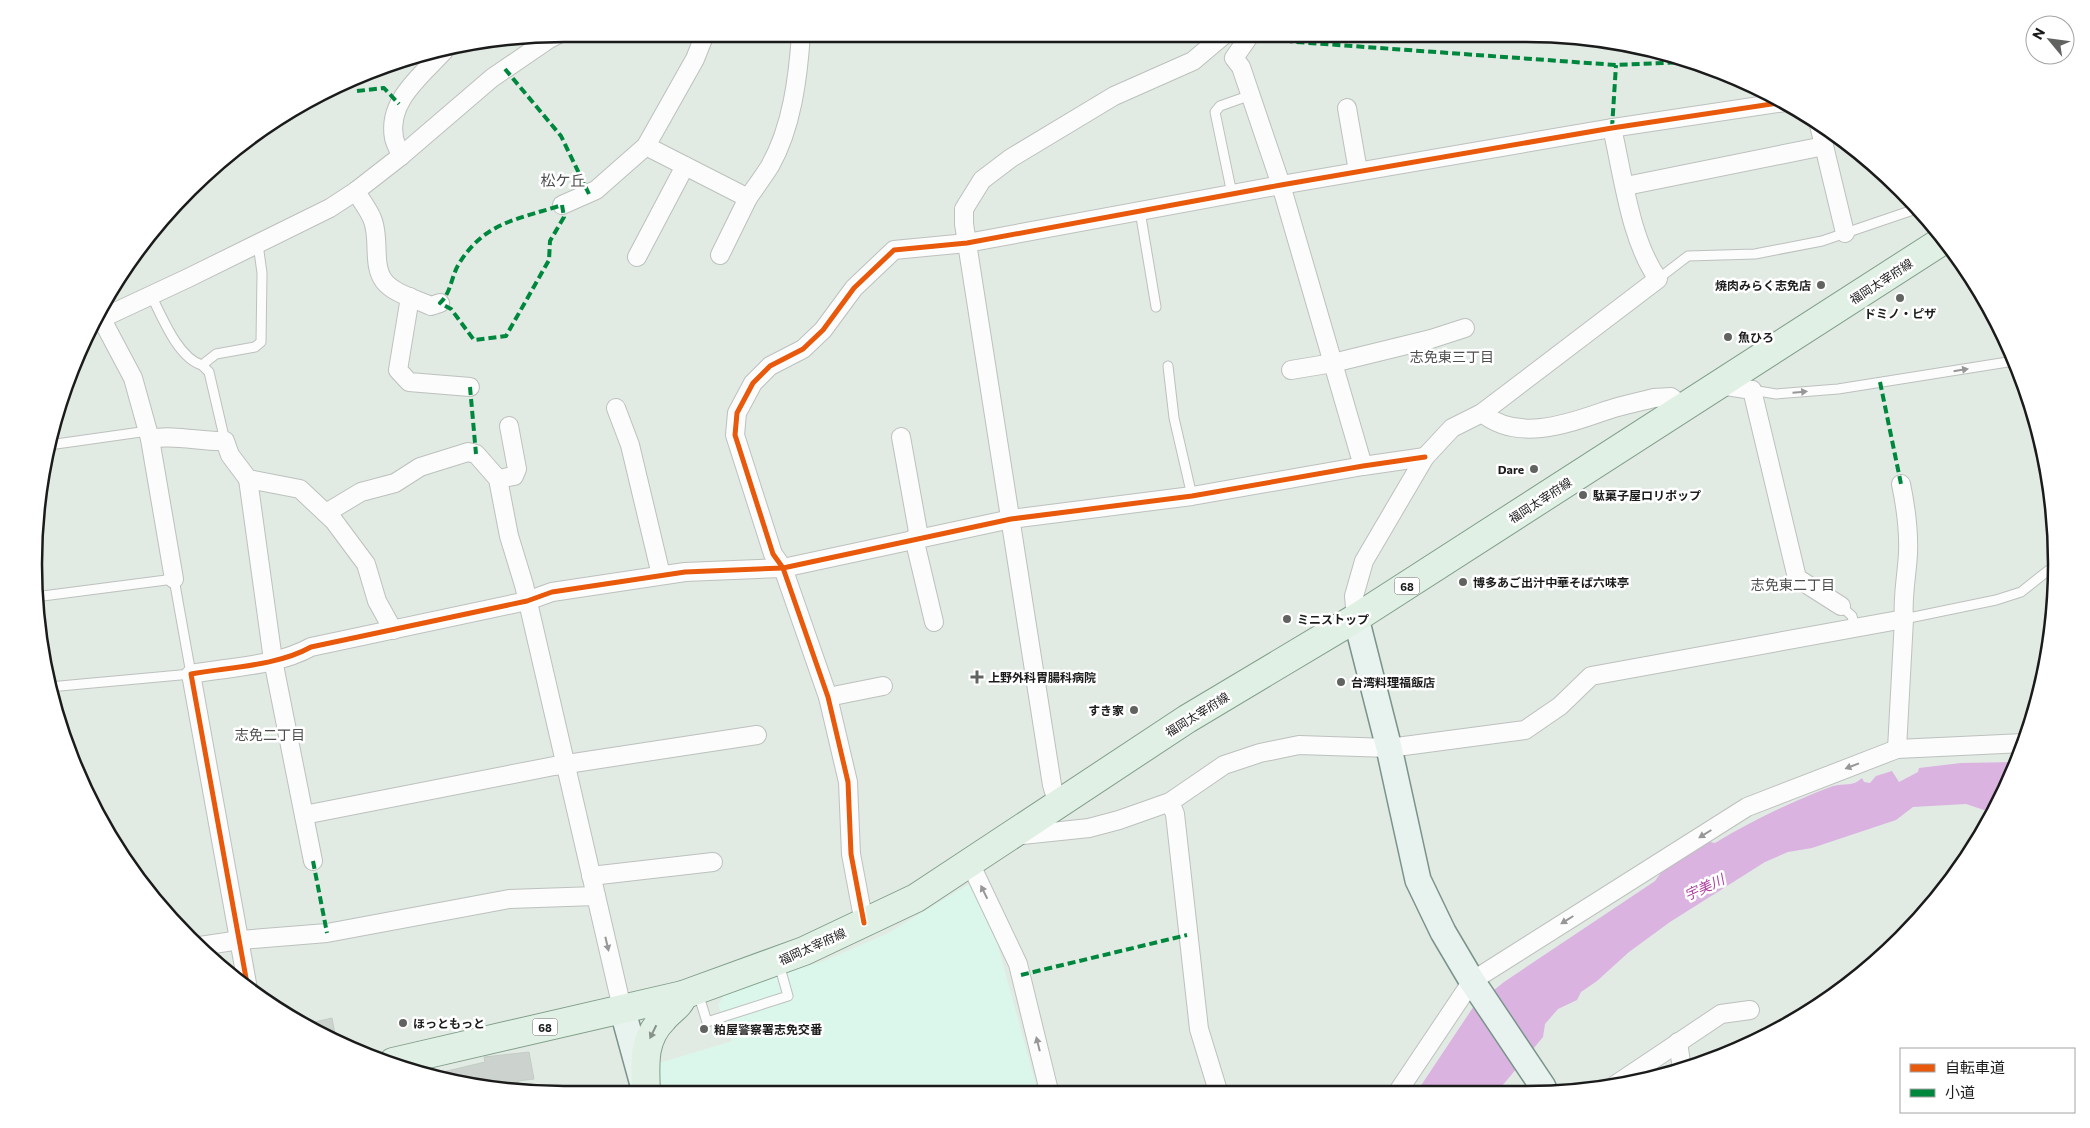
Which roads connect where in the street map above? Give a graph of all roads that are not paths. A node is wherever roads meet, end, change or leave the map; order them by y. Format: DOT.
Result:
graph roads {
  1 [pos="702,42"];
  2 [pos="800,42"];
  3 [pos="1210,42"];
  4 [pos="1245,42"];
  5 [pos="543,43"];
  6 [pos="437,58"];
  7 [pos="1251,95"];
  8 [pos="1772,104"];
  9 [pos="1347,108"];
  10 [pos="1612,128"];
  11 [pos="1821,134"];
  12 [pos="646,146"];
  13 [pos="1824,146"];
  14 [pos="401,156"];
  15 [pos="685,166"];
  16 [pos="1358,171"];
  17 [pos="1281,185"];
  18 [pos="1626,186"];
  19 [pos="356,192"];
  20 [pos="1232,194"];
  21 [pos="748,198"];
  22 [pos="562,205"];
  23 [pos="1140,211"];
  24 [pos="1910,211"];
  25 [pos="1845,233"];
  26 [pos="967,243"];
  27 [pos="258,244"];
  28 [pos="1937,244"];
  29 [pos="720,255"];
  30 [pos="637,257"];
  31 [pos="1658,278"];
  32 [pos="151,295"];
  33 [pos="410,297"];
  34 [pos="440,303"];
  35 [pos="1156,308"];
  36 [pos="106,314"];
  37 [pos="102,322"];
  38 [pos="1465,328"];
  39 [pos="1333,363"];
  40 [pos="2008,363"];
  41 [pos="202,365"];
  42 [pos="1168,366"];
  43 [pos="1291,370"];
  44 [pos="1720,385"];
  45 [pos="470,387"];
  46 [pos="1752,390"];
  47 [pos="616,408"];
  48 [pos="1685,408"];
  49 [pos="1482,413"];
  50 [pos="509,426"];
  51 [pos="149,435"];
  52 [pos="901,437"];
  53 [pos="225,441"];
  54 [pos="57,444"];
  55 [pos="1425,457"];
  56 [pos="1363,466"];
  57 [pos="248,479"];
  58 [pos="498,479"];
  59 [pos="1901,484"];
  60 [pos="1192,496"];
  61 [pos="326,513"];
  62 [pos="1011,519"];
  63 [pos="917,537"];
  64 [pos="783,568"];
  65 [pos="2048,571"];
  66 [pos="661,575"];
  67 [pos="174,579"];
  68 [pos="44,596"];
  69 [pos="526,601"];
  70 [pos="1841,606"];
  71 [pos="1356,618"];
  72 [pos="1904,619"];
  73 [pos="934,622"];
  74 [pos="1855,628"];
  75 [pos="393,630"];
  76 [pos="273,660"];
  77 [pos="191,674"];
  78 [pos="57,686"];
  79 [pos="882,686"];
  80 [pos="828,697"];
  81 [pos="757,735"];
  82 [pos="2016,743"];
  83 [pos="1389,748"];
  84 [pos="1898,749"];
  85 [pos="565,765"];
  86 [pos="1170,802"];
  87 [pos="1058,805"];
  88 [pos="304,815"];
  89 [pos="1012,836"];
  90 [pos="313,860"];
  91 [pos="713,862"];
  92 [pos="970,863"];
  93 [pos="591,876"];
  94 [pos="596,896"];
  95 [pos="864,923"];
  96 [pos="240,940"];
  97 [pos="208,945"];
  98 [pos="778,962"];
  99 [pos="246,977"];
  100 [pos="1478,991"];
  101 [pos="690,993"];
  102 [pos="622,1008"];
  103 [pos="1750,1010"];
  104 [pos="1678,1042"];
  105 [pos="402,1060"];
  106 [pos="1681,1062"];
  107 [pos="1630,1074"];
  108 [pos="1542,1085"];
  109 [pos="644,1086"];
  110 [pos="646,1086"];
  111 [pos="1048,1086"];
  112 [pos="1216,1086"];
  113 [pos="1402,1086"];
  1 -- 12 [label="street"];
  2 -- 21 [label="street"];
  3 -- 26 [label="street"];
  4 -- 7 [label="street"];
  5 -- 14 [label="street"];
  6 -- 14 [label="street"];
  7 -- 17 [label="street"];
  7 -- 20 [label="lane"];
  8 -- 10 [label="street"];
  9 -- 16 [label="street"];
  10 -- 16 [label="street"];
  10 -- 18 [label="street"];
  11 -- 13 [label="street"];
  12 -- 15 [label="street"];
  12 -- 22 [label="street"];
  13 -- 18 [label="street"];
  13 -- 25 [label="street"];
  14 -- 19 [label="street"];
  15 -- 21 [label="street"];
  15 -- 30 [label="street"];
  16 -- 17 [label="street"];
  17 -- 20 [label="street"];
  17 -- 39 [label="street"];
  18 -- 31 [label="street"];
  19 -- 27 [label="street"];
  19 -- 33 [label="street"];
  20 -- 23 [label="street"];
  21 -- 29 [label="street"];
  23 -- 26 [label="street"];
  23 -- 35 [label="lane"];
  24 -- 25 [label="lane"];
  25 -- 31 [label="lane"];
  26 -- 62 [label="street"];
  26 -- 64 [label="street"];
  27 -- 32 [label="street"];
  27 -- 41 [label="lane"];
  28 -- 44 [label="main road, 福岡太宰府線 / 68"];
  31 -- 49 [label="street"];
  32 -- 36 [label="street"];
  32 -- 41 [label="lane"];
  33 -- 34 [label="street"];
  33 -- 45 [label="street"];
  37 -- 51 [label="street"];
  38 -- 39 [label="street"];
  39 -- 43 [label="street"];
  39 -- 56 [label="street"];
  46 -- 40 [label="lane, one-way"];
  41 -- 53 [label="lane"];
  42 -- 60 [label="lane"];
  44 -- 46 [label="street"];
  44 -- 48 [label="main road, 福岡太宰府線 / 68"];
  46 -- 70 [label="street"];
  47 -- 66 [label="street"];
  48 -- 49 [label="street"];
  48 -- 71 [label="main road, 福岡太宰府線 / 68"];
  49 -- 55 [label="street"];
  50 -- 58 [label="street"];
  51 -- 53 [label="street"];
  51 -- 54 [label="lane"];
  51 -- 67 [label="street"];
  52 -- 63 [label="street"];
  53 -- 57 [label="street"];
  55 -- 56 [label="street"];
  55 -- 71 [label="street"];
  56 -- 60 [label="street"];
  57 -- 61 [label="street"];
  57 -- 76 [label="street"];
  58 -- 61 [label="street"];
  58 -- 69 [label="street"];
  59 -- 72 [label="street"];
  60 -- 62 [label="street"];
  61 -- 75 [label="street"];
  62 -- 63 [label="street"];
  62 -- 87 [label="street"];
  63 -- 64 [label="street"];
  63 -- 73 [label="street"];
  64 -- 66 [label="street"];
  64 -- 80 [label="street"];
  65 -- 72 [label="lane"];
  66 -- 69 [label="street"];
  67 -- 68 [label="lane"];
  67 -- 77 [label="lane"];
  69 -- 75 [label="street"];
  69 -- 85 [label="street"];
  70 -- 74 [label="lane"];
  71 -- 83 [label="street"];
  71 -- 87 [label="main road, 福岡太宰府線 / 68"];
  72 -- 74 [label="street"];
  72 -- 84 [label="street"];
  74 -- 83 [label="street"];
  75 -- 76 [label="street"];
  76 -- 77 [label="street"];
  76 -- 88 [label="street"];
  77 -- 78 [label="lane"];
  77 -- 96 [label="street"];
  79 -- 80 [label="street"];
  80 -- 95 [label="street"];
  81 -- 85 [label="street"];
  82 -- 84 [label="street"];
  83 -- 86 [label="street"];
  83 -- 100 [label="street"];
  84 -- 100 [label="street, one-way"];
  85 -- 88 [label="street"];
  85 -- 93 [label="street"];
  86 -- 89 [label="street"];
  86 -- 112 [label="street"];
  87 -- 89 [label="main road, 福岡太宰府線 / 68"];
  88 -- 90 [label="street"];
  89 -- 92 [label="main road, 福岡太宰府線 / 68"];
  91 -- 93 [label="street"];
  92 -- 95 [label="main road, 福岡太宰府線 / 68"];
  111 -- 92 [label="street, one-way"];
  93 -- 94 [label="street"];
  94 -- 96 [label="street"];
  94 -- 102 [label="street, one-way"];
  95 -- 98 [label="main road, 福岡太宰府線 / 68"];
  96 -- 97 [label="street"];
  96 -- 99 [label="street"];
  98 -- 101 [label="main road, 福岡太宰府線 / 68"];
  98 -- 101 [label="lane"];
  100 -- 108 [label="street"];
  100 -- 113 [label="street"];
  101 -- 102 [label="main road, 福岡太宰府線 / 68"];
  101 -- 110 [label="main road, one-way"];
  102 -- 105 [label="main road, 福岡太宰府線 / 68"];
  102 -- 109 [label="street"];
  103 -- 104 [label="street"];
  104 -- 106 [label="street"];
  104 -- 107 [label="street"];
}
